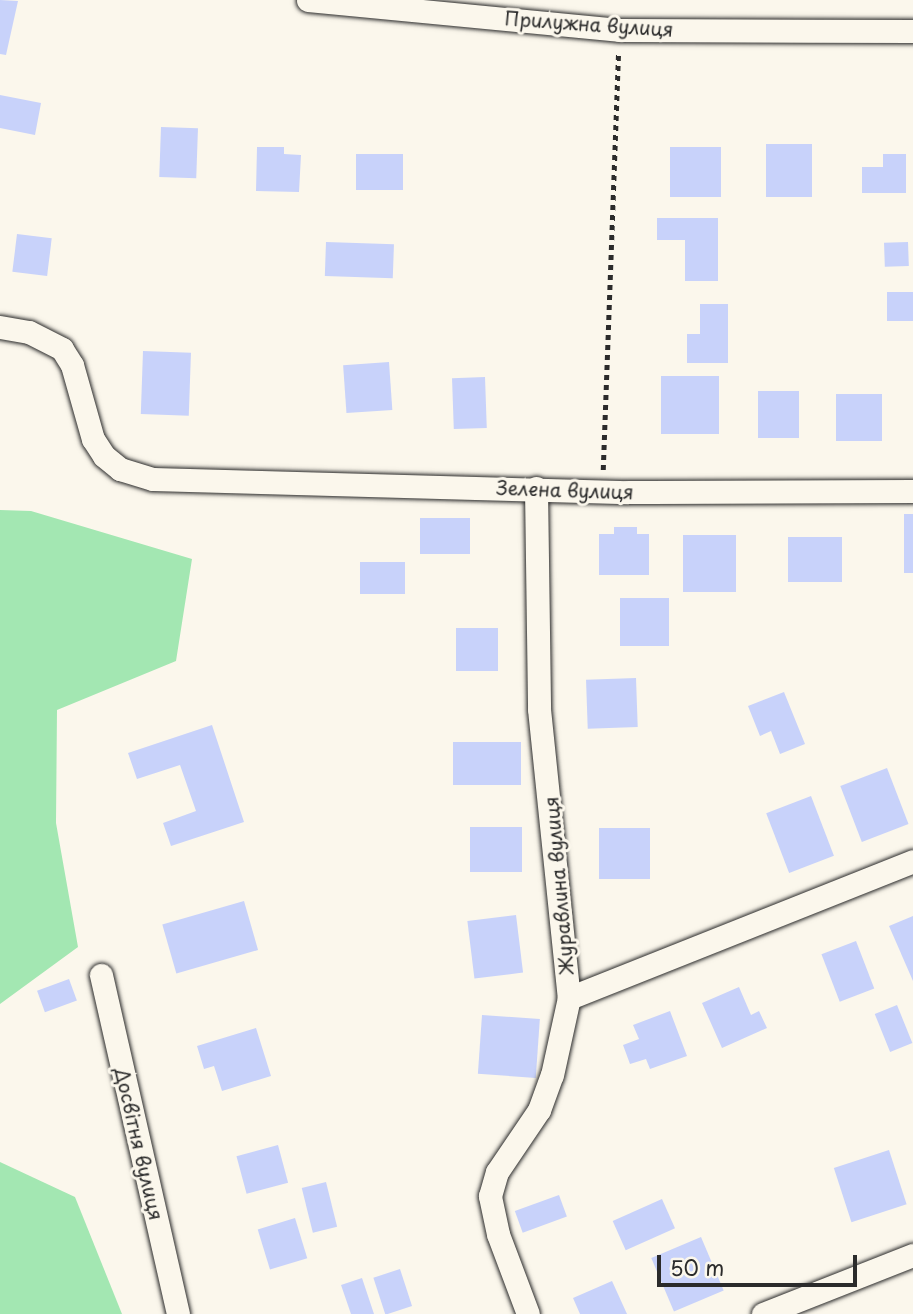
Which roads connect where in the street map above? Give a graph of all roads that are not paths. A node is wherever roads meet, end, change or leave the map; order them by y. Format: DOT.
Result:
graph roads {
  1 [pos="307,0"];
  2 [pos="913,31"];
  3 [pos="0,327"];
  4 [pos="536,488"];
  5 [pos="913,491"];
  6 [pos="913,861"];
  7 [pos="101,975"];
  8 [pos="569,998"];
  9 [pos="913,1255"];
  10 [pos="178,1314"];
  11 [pos="528,1314"];
  12 [pos="763,1314"];
  1 -- 2 [label="street, Прилужна вулиця"];
  3 -- 4 [label="street, Зелена вулиця"];
  4 -- 5 [label="street, Зелена вулиця"];
  4 -- 8 [label="street, Журавлина вулиця"];
  6 -- 8 [label="street, Журавлина вулиця"];
  7 -- 10 [label="street, Досвітня вулиця"];
  8 -- 11 [label="street"];
  9 -- 12 [label="street"];
}
